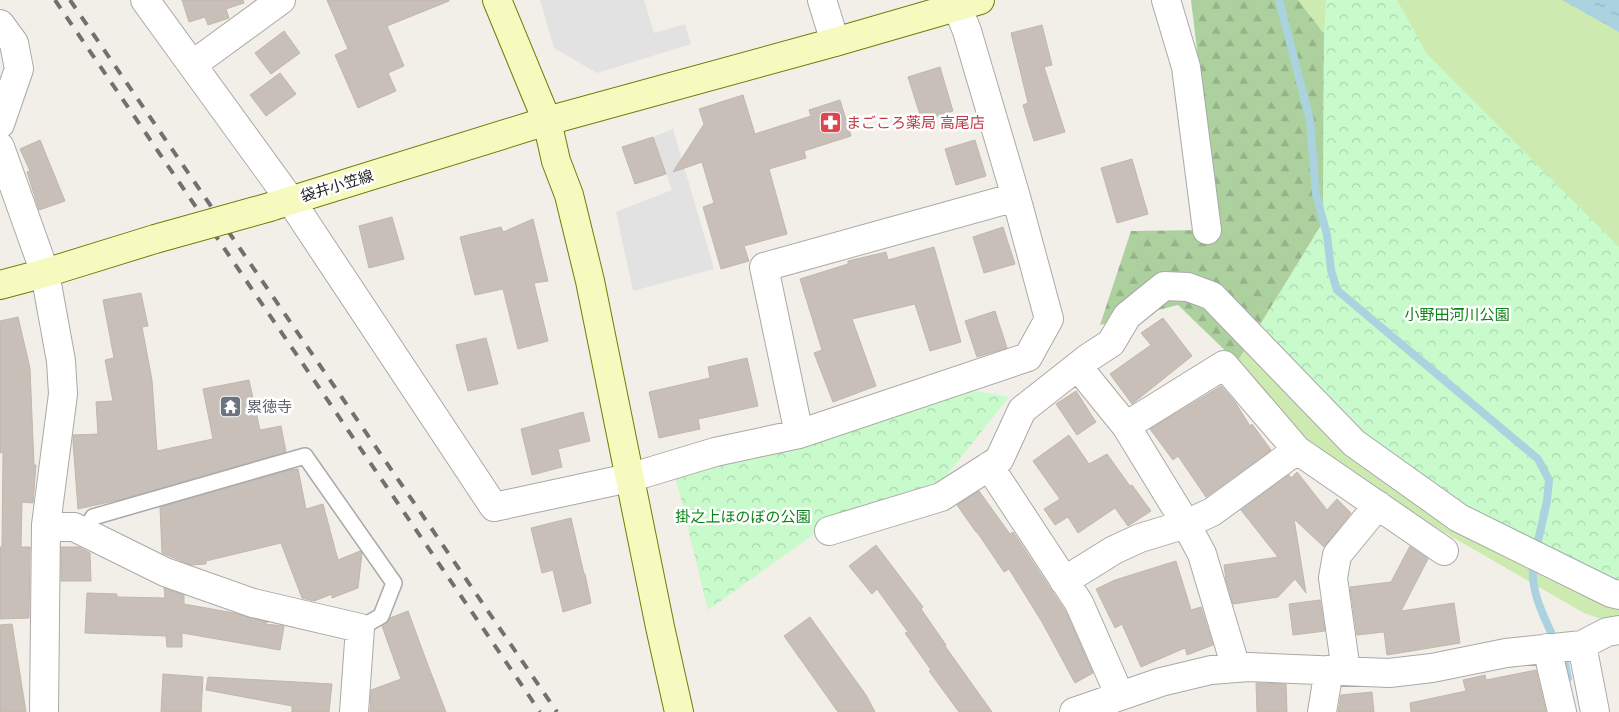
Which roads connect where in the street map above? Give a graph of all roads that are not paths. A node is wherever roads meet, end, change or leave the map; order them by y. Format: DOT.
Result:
graph roads {
  1 [pos="145,0"];
  2 [pos="281,0"];
  3 [pos="497,0"];
  4 [pos="822,0"];
  5 [pos="1166,0"];
  6 [pos="968,3"];
  7 [pos="0,24"];
  8 [pos="835,42"];
  9 [pos="192,65"];
  10 [pos="547,121"];
  11 [pos="0,124"];
  12 [pos="0,147"];
  13 [pos="1016,197"];
  14 [pos="280,204"];
  15 [pos="1207,230"];
  16 [pos="45,273"];
  17 [pos="0,285"];
  18 [pos="1078,367"];
  19 [pos="1126,426"];
  20 [pos="799,434"];
  21 [pos="1297,450"];
  22 [pos="989,466"];
  23 [pos="629,478"];
  24 [pos="1378,505"];
  25 [pos="1186,524"];
  26 [pos="46,525"];
  27 [pos="830,531"];
  28 [pos="84,532"];
  29 [pos="1444,551"];
  30 [pos="1064,581"];
  31 [pos="1619,595"];
  32 [pos="360,628"];
  33 [pos="1604,639"];
  34 [pos="1548,648"];
  35 [pos="1236,668"];
  36 [pos="1338,671"];
  37 [pos="1120,696"];
  38 [pos="44,712"];
  39 [pos="354,712"];
  40 [pos="679,712"];
  41 [pos="1074,712"];
  42 [pos="1322,712"];
  43 [pos="1562,712"];
  44 [pos="1595,712"];
  1 -- 9 [label="street"];
  2 -- 9 [label="street"];
  3 -- 10 [label="street"];
  4 -- 8 [label="street"];
  5 -- 15 [label="street"];
  6 -- 8 [label="street, 袋井小笠線"];
  6 -- 13 [label="street"];
  7 -- 11 [label="street"];
  8 -- 10 [label="street, 袋井小笠線"];
  9 -- 14 [label="street"];
  10 -- 14 [label="street, 袋井小笠線"];
  10 -- 23 [label="street"];
  12 -- 16 [label="street"];
  13 -- 20 [label="street"];
  13 -- 20 [label="street"];
  14 -- 16 [label="street, 袋井小笠線, bridge"];
  14 -- 23 [label="street"];
  16 -- 17 [label="street, 袋井小笠線"];
  16 -- 26 [label="street"];
  18 -- 19 [label="street"];
  18 -- 22 [label="street"];
  18 -- 31 [label="street"];
  19 -- 21 [label="street"];
  19 -- 25 [label="street"];
  20 -- 23 [label="street"];
  21 -- 24 [label="street"];
  21 -- 25 [label="street"];
  22 -- 27 [label="street"];
  22 -- 30 [label="street"];
  23 -- 40 [label="street"];
  24 -- 29 [label="street"];
  24 -- 36 [label="street"];
  25 -- 30 [label="street"];
  25 -- 35 [label="street"];
  26 -- 28 [label="street"];
  26 -- 38 [label="street"];
  28 -- 32 [label="street"];
  28 -- 32 [label="lane"];
  30 -- 37 [label="street"];
  32 -- 39 [label="street"];
  33 -- 34 [label="street"];
  33 -- 44 [label="street"];
  34 -- 36 [label="street"];
  34 -- 43 [label="street"];
  35 -- 36 [label="street"];
  35 -- 37 [label="street"];
  36 -- 42 [label="street"];
  37 -- 41 [label="street"];
}
